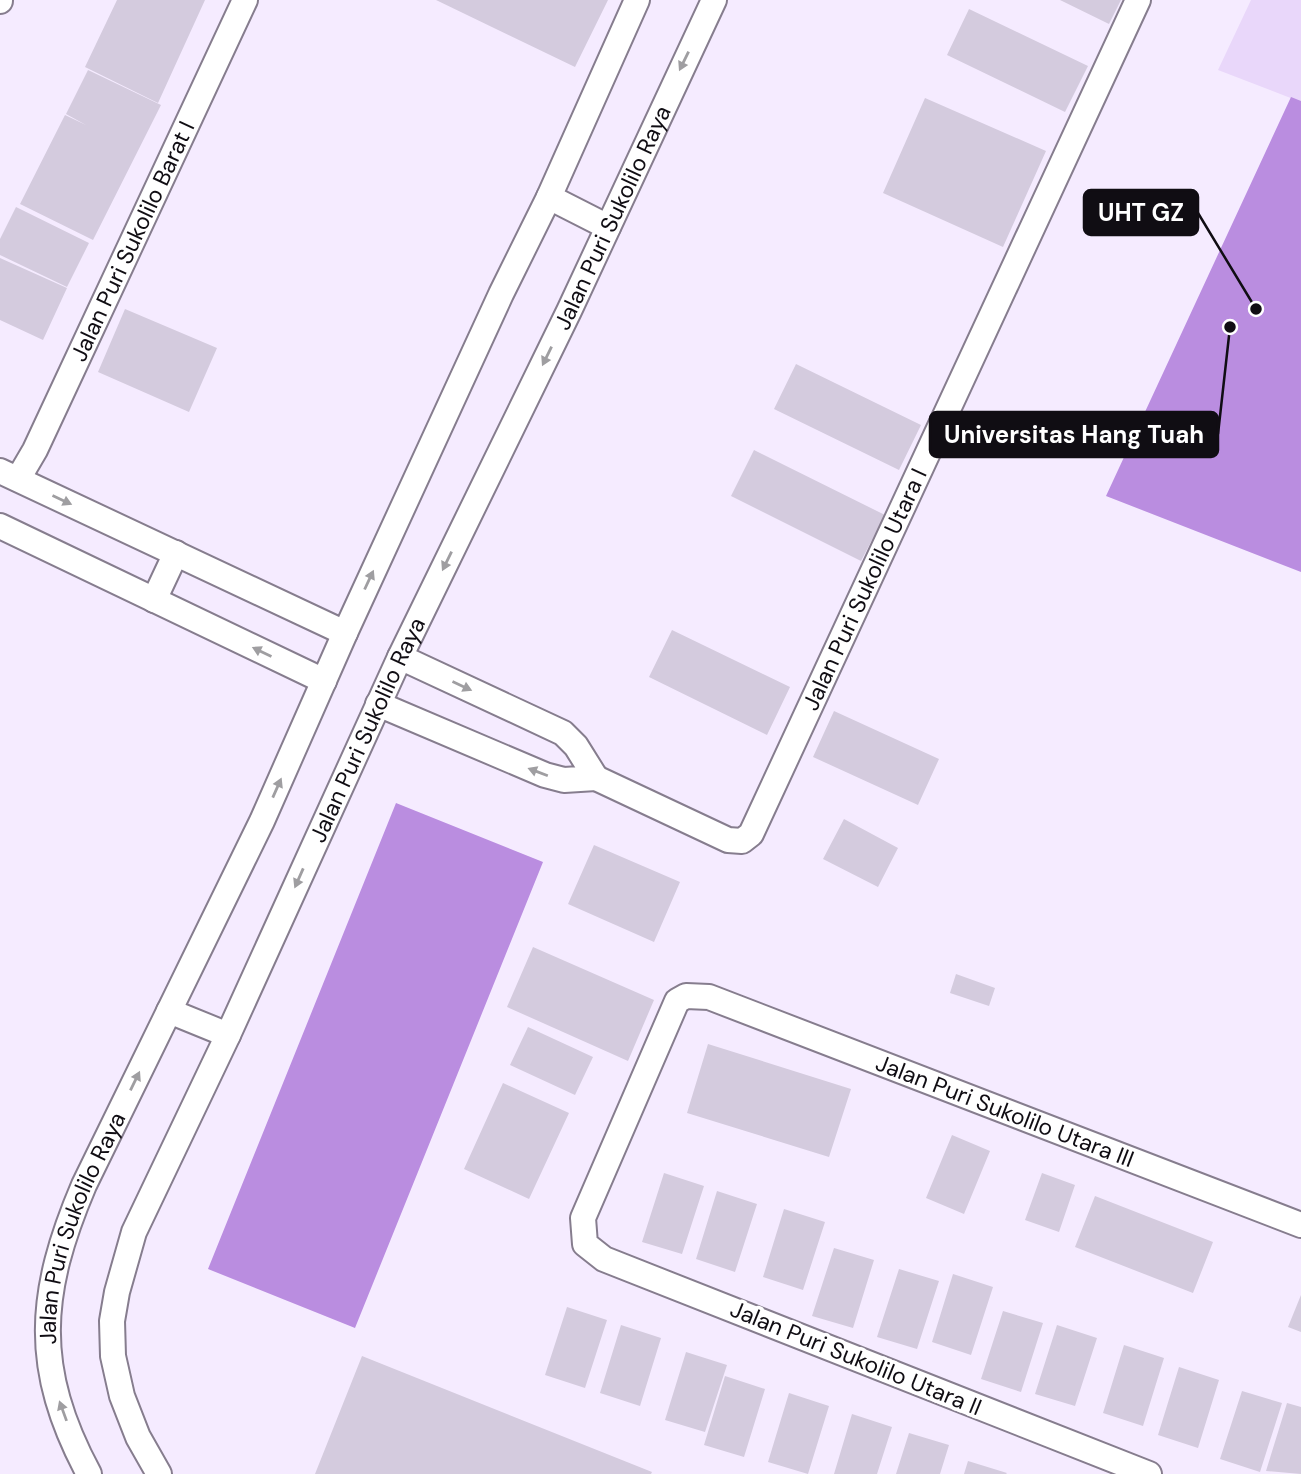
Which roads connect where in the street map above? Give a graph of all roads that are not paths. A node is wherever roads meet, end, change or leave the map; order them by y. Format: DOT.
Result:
graph roads {
  1 [pos="245,0"];
  2 [pos="637,0"];
  3 [pos="714,0"];
  4 [pos="1138,0"];
  5 [pos="549,197"];
  6 [pos="608,227"];
  7 [pos="9,475"];
  8 [pos="0,526"];
  9 [pos="176,553"];
  10 [pos="154,600"];
  11 [pos="345,633"];
  12 [pos="400,657"];
  13 [pos="324,681"];
  14 [pos="378,704"];
  15 [pos="596,778"];
  16 [pos="169,1011"];
  17 [pos="228,1035"];
  18 [pos="582,1225"];
  19 [pos="1301,1225"];
  20 [pos="89,1474"];
  21 [pos="159,1474"];
  22 [pos="1149,1474"];
  1 -- 7 [label="street, Jalan Puri Sukolilo Barat I"];
  2 -- 5 [label="street, Jalan Puri Sukolilo Raya"];
  3 -- 6 [label="street, Jalan Puri Sukolilo Raya, one-way"];
  4 -- 15 [label="street, Jalan Puri Sukolilo Utara I"];
  5 -- 6 [label="street"];
  11 -- 5 [label="street, Jalan Puri Sukolilo Raya, one-way"];
  6 -- 12 [label="street, Jalan Puri Sukolilo Raya, one-way"];
  7 -- 9 [label="street, one-way"];
  8 -- 10 [label="street"];
  9 -- 10 [label="street"];
  9 -- 11 [label="street"];
  13 -- 10 [label="street, one-way"];
  11 -- 13 [label="street, Jalan Puri Sukolilo Raya"];
  12 -- 14 [label="street, Jalan Puri Sukolilo Raya"];
  12 -- 15 [label="street, one-way"];
  16 -- 13 [label="street, Jalan Puri Sukolilo Raya, one-way"];
  15 -- 14 [label="street, one-way"];
  14 -- 17 [label="street, Jalan Puri Sukolilo Raya, one-way"];
  16 -- 17 [label="street"];
  20 -- 16 [label="street, Jalan Puri Sukolilo Raya, one-way"];
  17 -- 21 [label="street, Jalan Puri Sukolilo Raya"];
  18 -- 19 [label="street, Jalan Puri Sukolilo Utara III"];
  18 -- 22 [label="street, Jalan Puri Sukolilo Utara II"];
}
